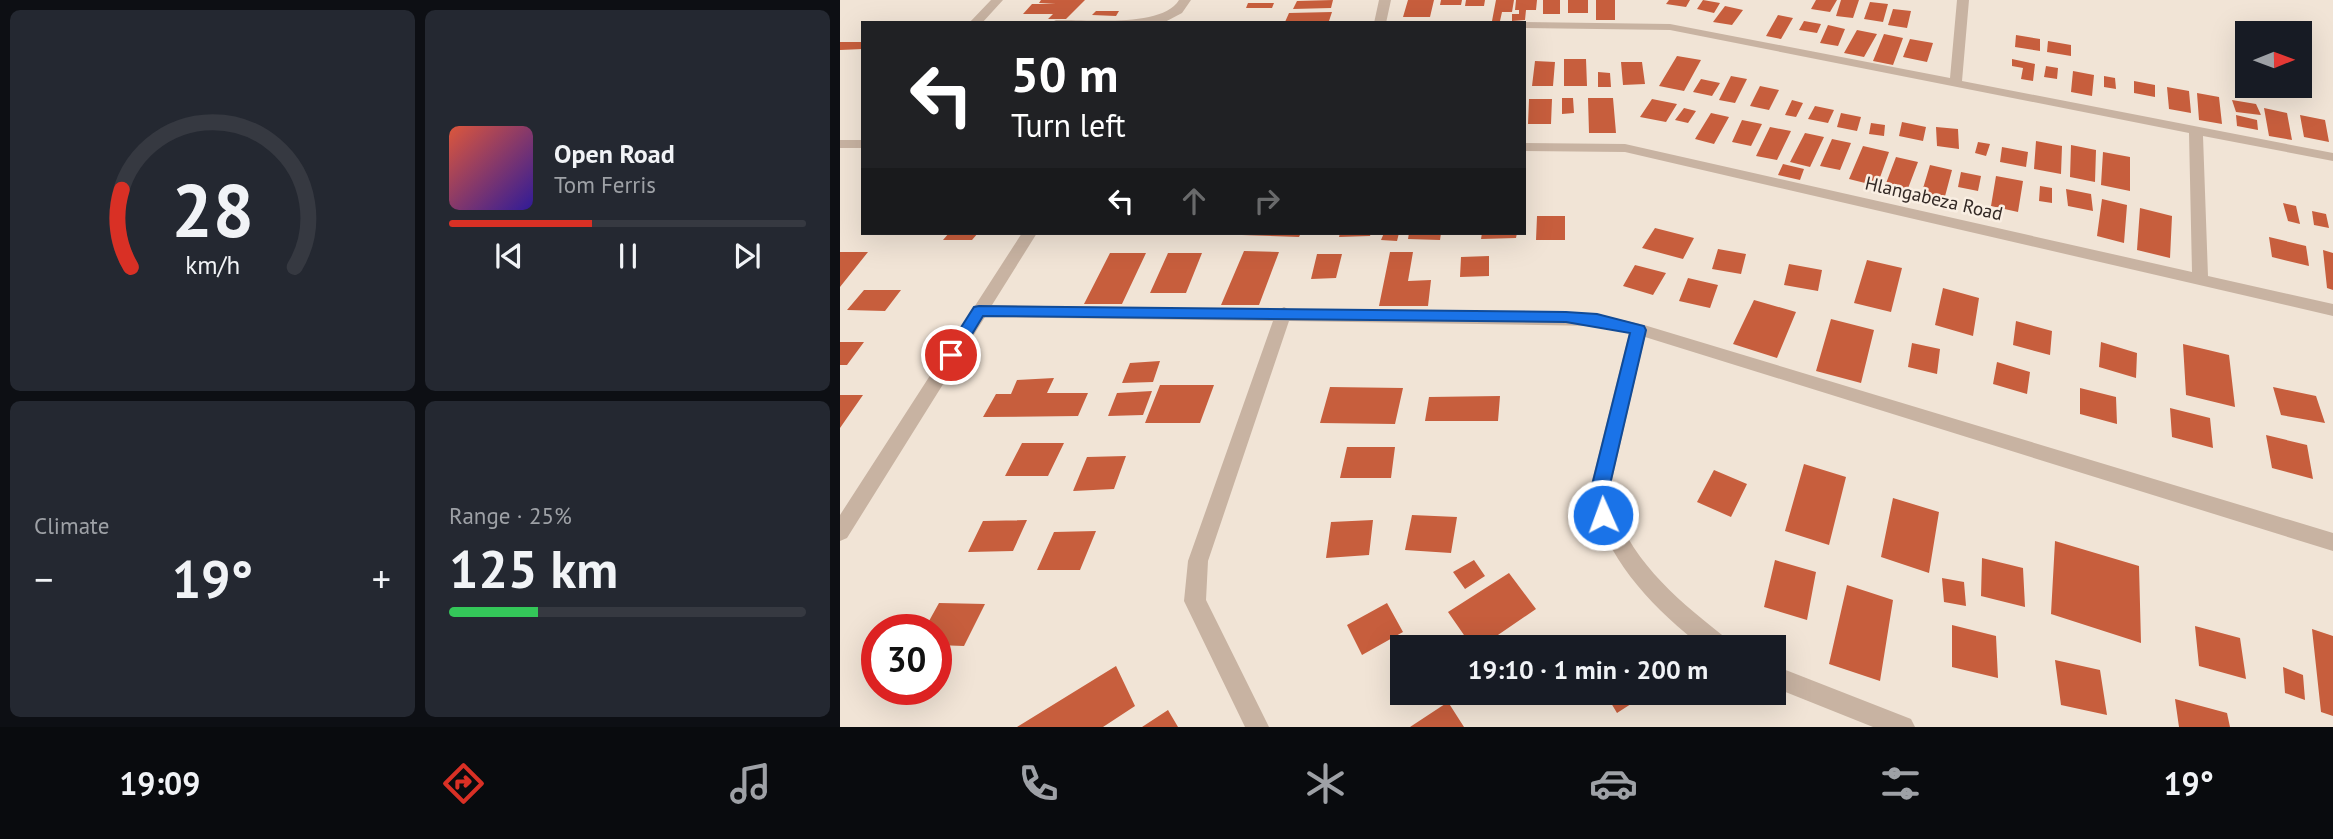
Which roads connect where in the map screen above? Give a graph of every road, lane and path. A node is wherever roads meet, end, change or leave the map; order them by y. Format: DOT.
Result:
graph roads {
  1 [pos="997,0"];
  2 [pos="1185,0"];
  3 [pos="1384,0"];
  4 [pos="1962,0"];
  5 [pos="977,21"];
  6 [pos="1123,21"];
  7 [pos="1380,21"];
  8 [pos="1526,25"];
  9 [pos="1956,82"];
  10 [pos="2196,129"];
  11 [pos="840,144"];
  12 [pos="861,144"];
  13 [pos="1526,147"];
  14 [pos="2333,157"];
  15 [pos="1028,235"];
  16 [pos="2200,277"];
  17 [pos="2333,310"];
  18 [pos="979,311"];
  19 [pos="1284,313"];
  20 [pos="1638,330"];
  21 [pos="840,532"];
  22 [pos="2333,542"];
  23 [pos="1705,635"];
  24 [pos="1786,681"];
  25 [pos="1257,727"];
  26 [pos="1903,727"];
  1 -- 5 [label="street"];
  2 -- 6 [label="street"];
  3 -- 7 [label="street"];
  4 -- 9 [label="street"];
  8 -- 9 [label="street"];
  9 -- 10 [label="street"];
  10 -- 14 [label="street"];
  10 -- 16 [label="street"];
  11 -- 12 [label="street"];
  13 -- 16 [label="street, Hlangabeza Road"];
  15 -- 18 [label="street"];
  16 -- 17 [label="street, Hlangabeza Road"];
  18 -- 19 [label="street"];
  18 -- 21 [label="street"];
  19 -- 20 [label="street"];
  19 -- 25 [label="street"];
  20 -- 22 [label="street"];
  20 -- 23 [label="street"];
  24 -- 26 [label="street"];
}
